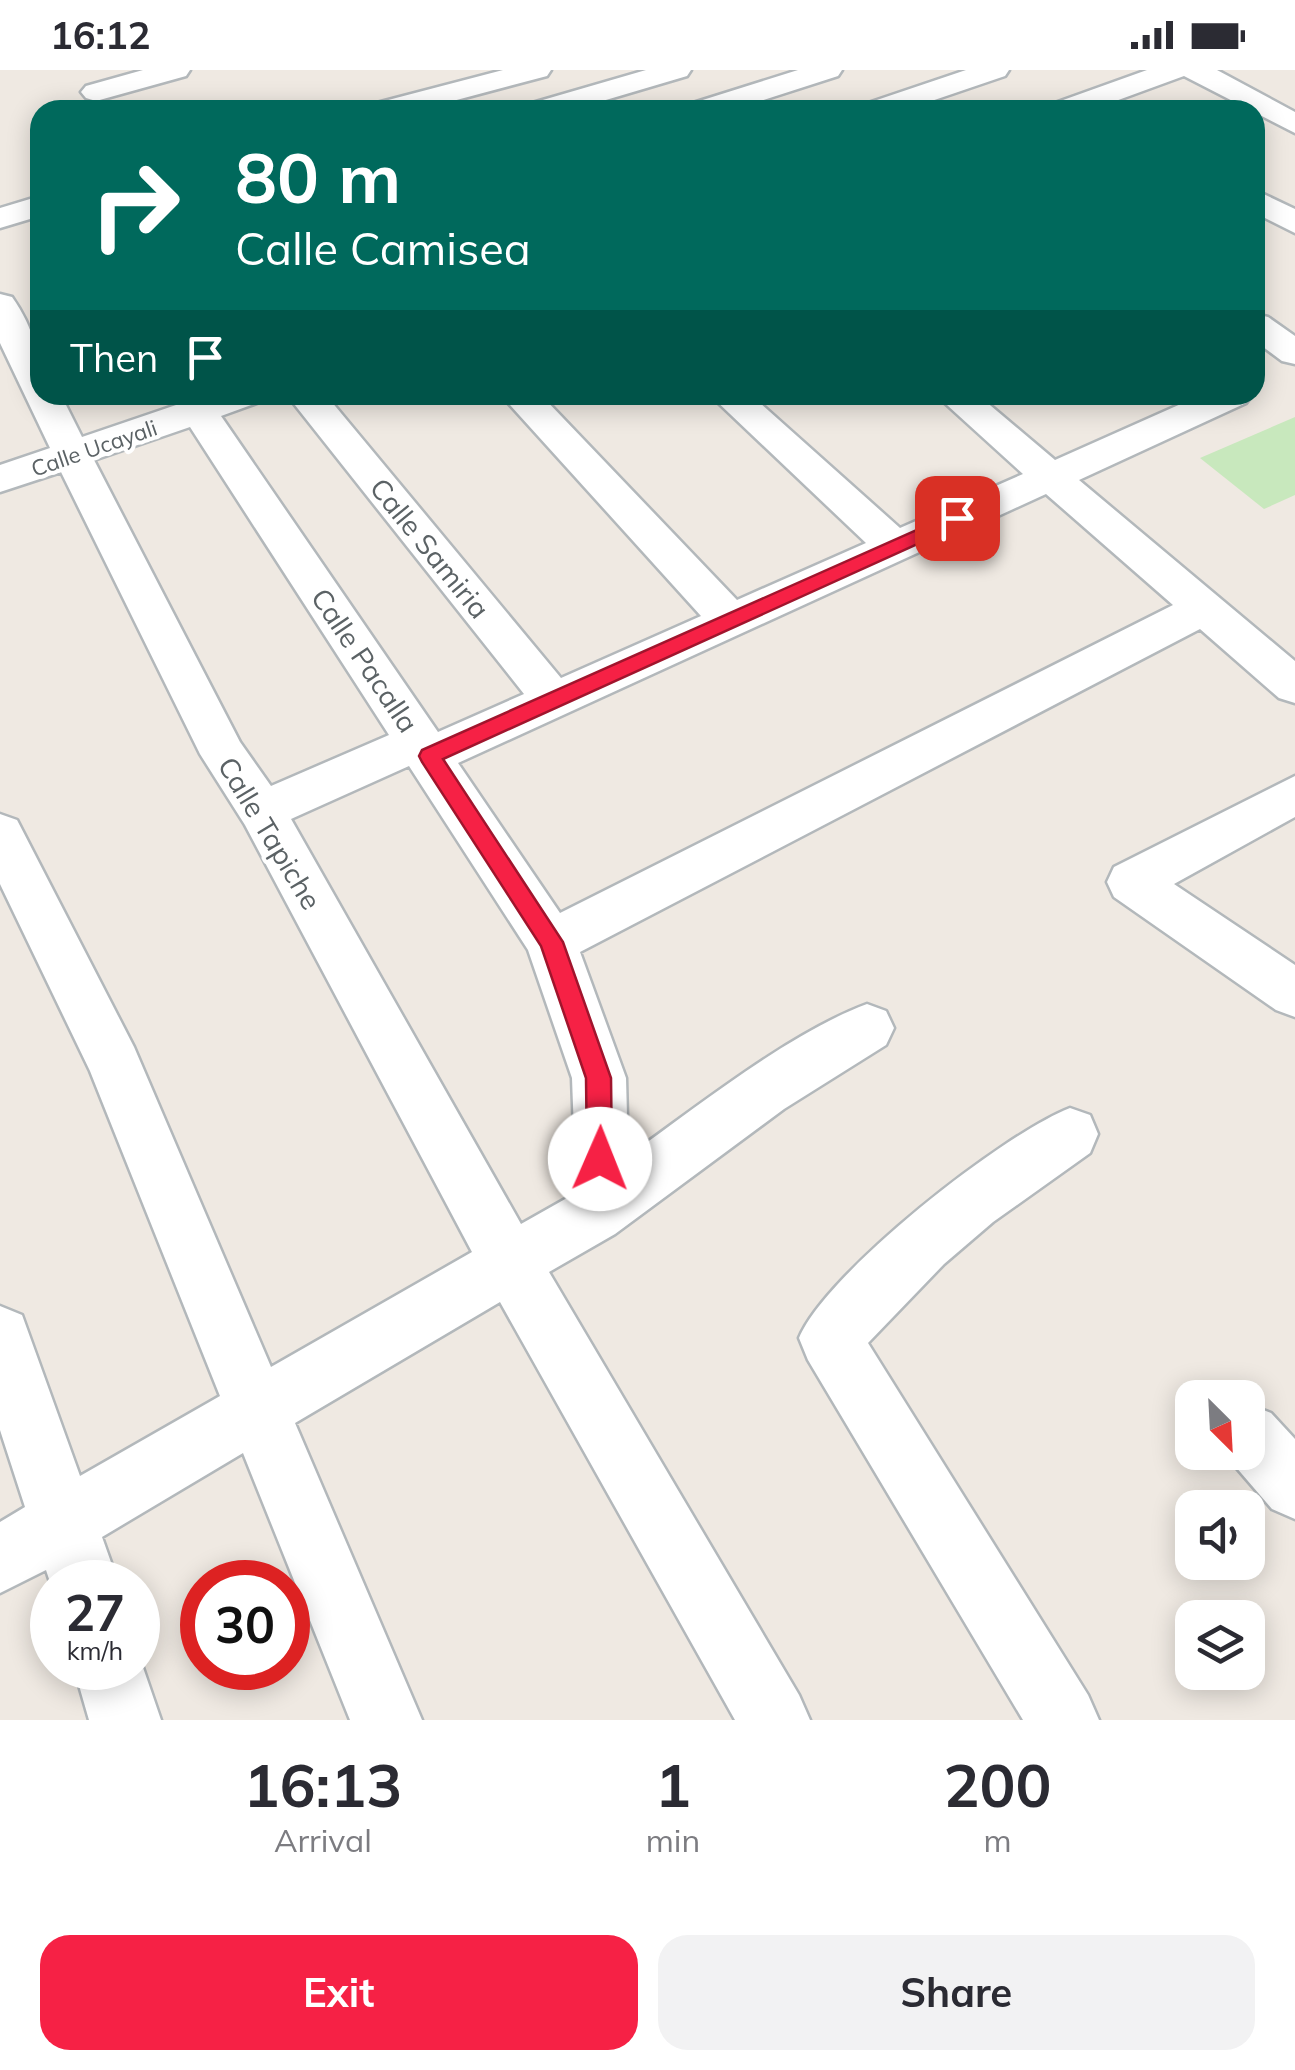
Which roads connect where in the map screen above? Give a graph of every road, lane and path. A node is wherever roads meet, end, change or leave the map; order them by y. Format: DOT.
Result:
graph roads {
  1 [pos="176,70"];
  2 [pos="537,70"];
  3 [pos="574,70"];
  4 [pos="677,70"];
  5 [pos="828,70"];
  6 [pos="892,70"];
  7 [pos="995,70"];
  8 [pos="1174,70"];
  9 [pos="1195,70"];
  10 [pos="95,91"];
  11 [pos="927,93"];
  12 [pos="422,100"];
  13 [pos="605,100"];
  14 [pos="608,100"];
  15 [pos="733,100"];
  16 [pos="906,100"];
  17 [pos="938,100"];
  18 [pos="1100,100"];
  19 [pos="1251,100"];
  20 [pos="1265,108"];
  21 [pos="1295,124"];
  22 [pos="1265,206"];
  23 [pos="30,209"];
  24 [pos="0,218"];
  25 [pos="1295,223"];
  26 [pos="0,304"];
  27 [pos="1265,332"];
  28 [pos="1295,354"];
  29 [pos="1295,367"];
  30 [pos="30,369"];
  31 [pos="1265,380"];
  32 [pos="46,405"];
  33 [pos="191,405"];
  34 [pos="194,405"];
  35 [pos="314,405"];
  36 [pos="529,405"];
  37 [pos="741,405"];
  38 [pos="968,405"];
  39 [pos="1178,405"];
  40 [pos="70,457"];
  41 [pos="1051,476"];
  42 [pos="0,479"];
  43 [pos="894,547"];
  44 [pos="1203,609"];
  45 [pos="730,621"];
  46 [pos="1295,686"];
  47 [pos="554,700"];
  48 [pos="425,749"];
  49 [pos="262,811"];
  50 [pos="1286,811"];
  51 [pos="2,840"];
  52 [pos="551,942"];
  53 [pos="1295,994"];
  54 [pos="868,1028"];
  55 [pos="1070,1134"];
  56 [pos="594,1214"];
  57 [pos="511,1264"];
  58 [pos="0,1337"];
  59 [pos="255,1412"];
  60 [pos="1265,1454"];
  61 [pos="1295,1486"];
  62 [pos="66,1521"];
  63 [pos="0,1560"];
  64 [pos="78,1560"];
  65 [pos="116,1690"];
  66 [pos="125,1720"];
  67 [pos="386,1720"];
  68 [pos="774,1720"];
  69 [pos="1063,1720"];
  1 -- 10 [label="street"];
  2 -- 12 [label="street"];
  3 -- 13 [label="street"];
  4 -- 14 [label="street"];
  5 -- 15 [label="street"];
  6 -- 11 [label="street"];
  7 -- 11 [label="street"];
  8 -- 18 [label="street"];
  9 -- 19 [label="street"];
  11 -- 16 [label="street"];
  11 -- 17 [label="street"];
  20 -- 21 [label="street"];
  22 -- 25 [label="street"];
  23 -- 24 [label="street"];
  26 -- 30 [label="street, Calle Tapiche"];
  27 -- 28 [label="street"];
  29 -- 31 [label="street"];
  32 -- 40 [label="street, Calle Tapiche"];
  33 -- 40 [label="street, Calle Ucayali"];
  34 -- 48 [label="street, Calle Pacalla"];
  35 -- 47 [label="street, Calle Samiria"];
  36 -- 45 [label="street"];
  37 -- 43 [label="street"];
  38 -- 41 [label="street"];
  39 -- 41 [label="street"];
  40 -- 42 [label="street, Calle Ucayali"];
  40 -- 49 [label="street, Calle Tapiche"];
  41 -- 43 [label="street"];
  41 -- 44 [label="street"];
  43 -- 45 [label="street"];
  44 -- 46 [label="street"];
  44 -- 52 [label="street"];
  45 -- 47 [label="street"];
  47 -- 48 [label="street"];
  48 -- 49 [label="street"];
  48 -- 52 [label="street, Calle Pacalla"];
  49 -- 57 [label="street, Calle Tapiche"];
  50 -- 53 [label="street"];
  51 -- 59 [label="street"];
  52 -- 56 [label="street, Calle Pacalla"];
  54 -- 56 [label="street"];
  55 -- 69 [label="street"];
  56 -- 57 [label="street"];
  57 -- 59 [label="street"];
  57 -- 68 [label="street, Calle Tapiche"];
  58 -- 62 [label="street"];
  59 -- 62 [label="street"];
  59 -- 67 [label="street"];
  60 -- 61 [label="street"];
  62 -- 63 [label="street"];
  62 -- 64 [label="street"];
  65 -- 66 [label="street"];
}
